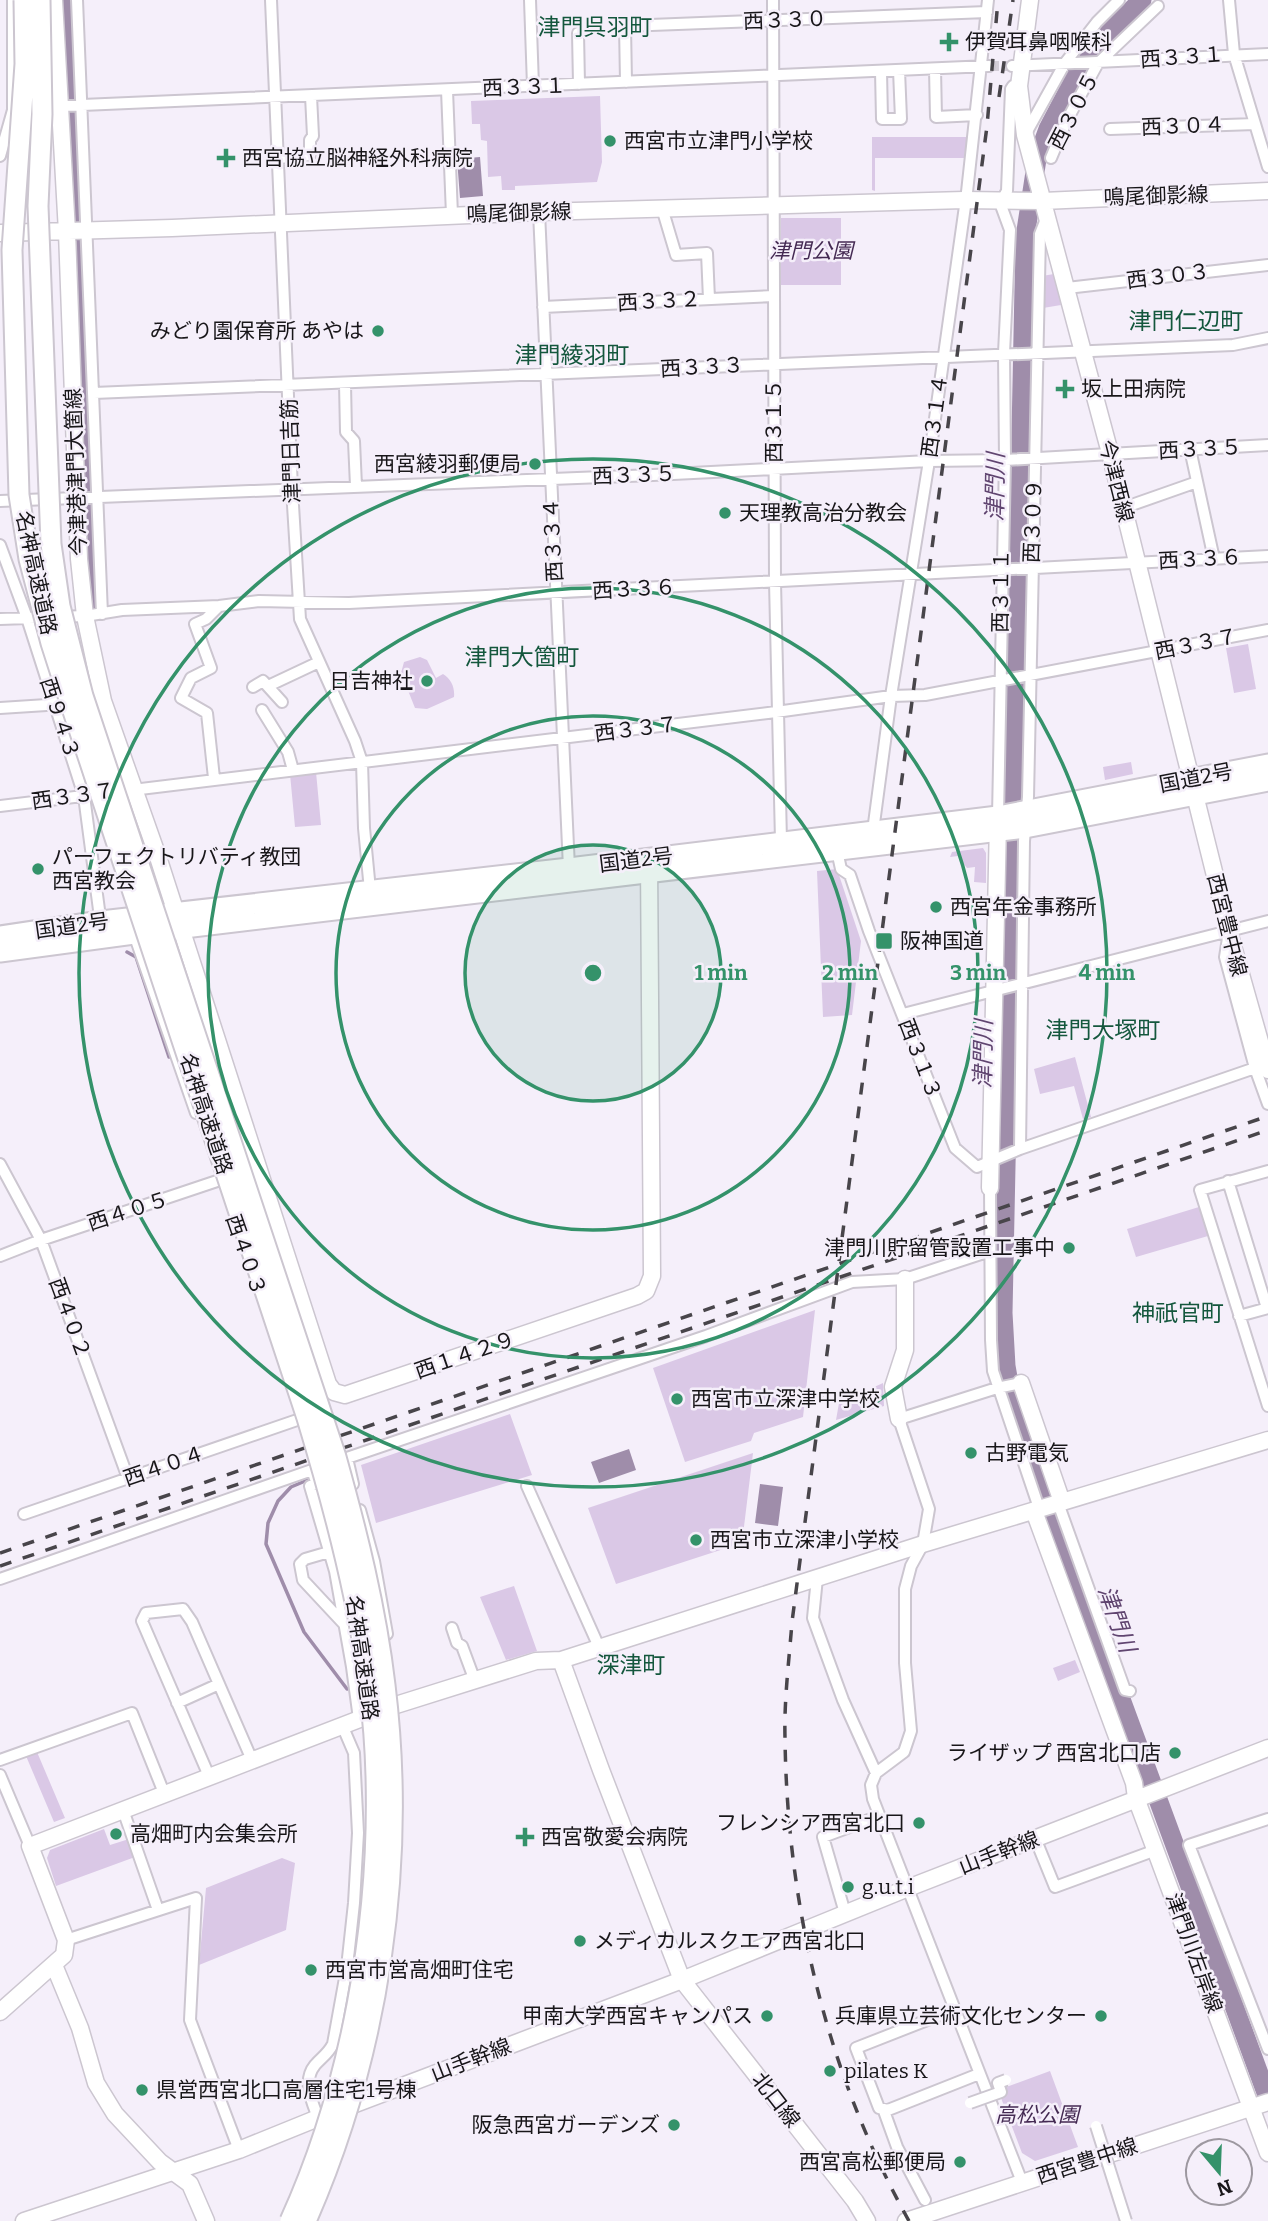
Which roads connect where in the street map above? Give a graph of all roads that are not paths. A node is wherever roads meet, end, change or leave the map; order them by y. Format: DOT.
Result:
graph roads {
  1 [pos="40,0"];
  2 [pos="54,0"];
  3 [pos="61,0"];
  4 [pos="77,0"];
  5 [pos="271,0"];
  6 [pos="530,0"];
  7 [pos="774,0"];
  8 [pos="988,0"];
  9 [pos="1030,0"];
  10 [pos="1119,0"];
  11 [pos="1229,0"];
  12 [pos="17,1"];
  13 [pos="0,2"];
  14 [pos="1158,6"];
  15 [pos="987,12"];
  16 [pos="774,21"];
  17 [pos="578,33"];
  18 [pos="1234,54"];
  19 [pos="1268,54"];
  20 [pos="1069,63"];
  21 [pos="1098,63"];
  22 [pos="985,66"];
  23 [pos="1016,66"];
  24 [pos="935,69"];
  25 [pos="899,70"];
  26 [pos="881,71"];
  27 [pos="775,75"];
  28 [pos="626,82"];
  29 [pos="579,85"];
  30 [pos="533,86"];
  31 [pos="1019,86"];
  32 [pos="447,90"];
  33 [pos="311,96"];
  34 [pos="276,98"];
  35 [pos="70,106"];
  36 [pos="13,110"];
  37 [pos="0,111"];
  38 [pos="977,115"];
  39 [pos="1255,124"];
  40 [pos="1110,129"];
  41 [pos="1027,141"];
  42 [pos="0,156"];
  43 [pos="279,158"];
  44 [pos="1051,158"];
  45 [pos="1268,167"];
  46 [pos="1268,191"];
  47 [pos="964,200"];
  48 [pos="1006,200"];
  49 [pos="1042,200"];
  50 [pos="774,205"];
  51 [pos="662,208"];
  52 [pos="540,212"];
  53 [pos="452,215"];
  54 [pos="281,222"];
  55 [pos="87,230"];
  56 [pos="67,232"];
  57 [pos="0,233"];
  58 [pos="1268,265"];
  59 [pos="1067,288"];
  60 [pos="774,296"];
  61 [pos="709,299"];
  62 [pos="543,307"];
  63 [pos="1268,338"];
  64 [pos="1082,351"];
  65 [pos="1034,353"];
  66 [pos="1004,354"];
  67 [pos="944,357"];
  68 [pos="774,364"];
  69 [pos="546,374"];
  70 [pos="345,384"];
  71 [pos="288,385"];
  72 [pos="94,393"];
  73 [pos="1268,446"];
  74 [pos="1190,449"];
  75 [pos="1110,453"];
  76 [pos="1035,457"];
  77 [pos="1005,460"];
  78 [pos="929,461"];
  79 [pos="775,469"];
  80 [pos="550,478"];
  81 [pos="1197,482"];
  82 [pos="356,486"];
  83 [pos="292,489"];
  84 [pos="88,497"];
  85 [pos="0,501"];
  86 [pos="1123,508"];
  87 [pos="0,545"];
  88 [pos="1268,556"];
  89 [pos="1214,559"];
  90 [pos="1136,562"];
  91 [pos="1032,569"];
  92 [pos="1002,571"];
  93 [pos="911,576"];
  94 [pos="775,582"];
  95 [pos="556,593"];
  96 [pos="298,603"];
  97 [pos="219,606"];
  98 [pos="93,615"];
  99 [pos="27,618"];
  100 [pos="0,619"];
  101 [pos="1268,630"];
  102 [pos="1158,652"];
  103 [pos="319,662"];
  104 [pos="1027,675"];
  105 [pos="1003,679"];
  106 [pos="268,686"];
  107 [pos="253,687"];
  108 [pos="891,696"];
  109 [pos="103,701"];
  110 [pos="282,702"];
  111 [pos="56,705"];
  112 [pos="0,708"];
  113 [pos="776,712"];
  114 [pos="262,717"];
  115 [pos="562,738"];
  116 [pos="362,762"];
  117 [pos="1268,764"];
  118 [pos="293,770"];
  119 [pos="215,778"];
  120 [pos="1268,781"];
  121 [pos="1192,787"];
  122 [pos="133,788"];
  123 [pos="84,796"];
  124 [pos="0,806"];
  125 [pos="1012,821"];
  126 [pos="873,831"];
  127 [pos="781,841"];
  128 [pos="836,851"];
  129 [pos="649,865"];
  130 [pos="569,869"];
  131 [pos="370,890"];
  132 [pos="177,921"];
  133 [pos="1268,921"];
  134 [pos="102,930"];
  135 [pos="1229,932"];
  136 [pos="134,934"];
  137 [pos="0,936"];
  138 [pos="0,952"];
  139 [pos="1021,982"];
  140 [pos="998,988"];
  141 [pos="903,1014"];
  142 [pos="1268,1047"];
  143 [pos="1262,1069"];
  144 [pos="1268,1104"];
  145 [pos="1018,1150"];
  146 [pos="995,1161"];
  147 [pos="0,1164"];
  148 [pos="257,1167"];
  149 [pos="1268,1171"];
  150 [pos="220,1181"];
  151 [pos="1228,1181"];
  152 [pos="990,1188"];
  153 [pos="41,1240"];
  154 [pos="990,1251"];
  155 [pos="0,1256"];
  156 [pos="905,1279"];
  157 [pos="1268,1308"];
  158 [pos="1239,1317"];
  159 [pos="1021,1383"];
  160 [pos="997,1388"];
  161 [pos="1268,1406"];
  162 [pos="303,1418"];
  163 [pos="899,1419"];
  164 [pos="1268,1440"];
  165 [pos="350,1472"];
  166 [pos="128,1478"];
  167 [pos="314,1485"];
  168 [pos="527,1486"];
  169 [pos="1050,1506"];
  170 [pos="24,1514"];
  171 [pos="923,1545"];
  172 [pos="329,1552"];
  173 [pos="817,1578"];
  174 [pos="0,1579"];
  175 [pos="345,1625"];
  176 [pos="452,1628"];
  177 [pos="599,1647"];
  178 [pos="561,1660"];
  179 [pos="475,1681"];
  180 [pos="219,1684"];
  181 [pos="1130,1691"];
  182 [pos="177,1703"];
  183 [pos="396,1706"];
  184 [pos="359,1719"];
  185 [pos="342,1725"];
  186 [pos="1268,1748"];
  187 [pos="0,1760"];
  188 [pos="252,1760"];
  189 [pos="876,1773"];
  190 [pos="0,1775"];
  191 [pos="209,1776"];
  192 [pos="164,1793"];
  193 [pos="1149,1794"];
  194 [pos="123,1810"];
  195 [pos="880,1816"];
  196 [pos="1268,1819"];
  197 [pos="1035,1838"];
  198 [pos="30,1846"];
  199 [pos="1156,1850"];
  200 [pos="908,1888"];
  201 [pos="158,1910"];
  202 [pos="845,1913"];
  203 [pos="66,1940"];
  204 [pos="54,1965"];
  205 [pos="682,1980"];
  206 [pos="953,2010"];
  207 [pos="0,2012"];
  208 [pos="1268,2049"];
  209 [pos="979,2074"];
  210 [pos="1006,2081"];
  211 [pos="970,2103"];
  212 [pos="1259,2105"];
  213 [pos="884,2111"];
  214 [pos="318,2118"];
  215 [pos="1096,2126"];
  216 [pos="239,2150"];
  217 [pos="1268,2153"];
  218 [pos="176,2172"];
  219 [pos="1022,2182"];
  220 [pos="925,2200"];
  221 [pos="24,2221"];
  222 [pos="206,2221"];
  223 [pos="290,2221"];
  224 [pos="306,2221"];
  225 [pos="867,2221"];
  226 [pos="906,2221"];
  227 [pos="1126,2221"];
  1 -- 224 [label="highway, 名神高速道路, bridge"];
  2 -- 3 [label="street"];
  2 -- 12 [label="street"];
  2 -- 35 [label="street, 今津港津門大箇線"];
  4 -- 35 [label="street"];
  5 -- 34 [label="street, 津門日吉筋"];
  6 -- 30 [label="street"];
  7 -- 16 [label="street, 西３１５"];
  8 -- 15 [label="street, 西３１４"];
  9 -- 23 [label="street"];
  10 -- 20 [label="street"];
  11 -- 18 [label="street"];
  12 -- 13 [label="street"];
  12 -- 36 [label="street"];
  12 -- 223 [label="highway, 名神高速道路, bridge"];
  14 -- 21 [label="street, 西３０５"];
  15 -- 16 [label="street, 西３３０"];
  15 -- 22 [label="street, 西３１４"];
  16 -- 27 [label="street, 西３１５"];
  16 -- 28 [label="street, 西３３０"];
  17 -- 29 [label="street"];
  18 -- 19 [label="street, 西３３１"];
  18 -- 21 [label="street, 西３３１"];
  18 -- 39 [label="street"];
  20 -- 21 [label="street, 西３３１"];
  20 -- 23 [label="street, 西３３１"];
  20 -- 41 [label="street"];
  21 -- 44 [label="street, 西３０５"];
  22 -- 24 [label="street, 西３３１"];
  22 -- 38 [label="street, 西３１４"];
  23 -- 31 [label="street"];
  24 -- 25 [label="street, 西３３１"];
  24 -- 38 [label="street"];
  25 -- 26 [label="street, 西３３１"];
  25 -- 26 [label="street"];
  26 -- 27 [label="street, 西３３１"];
  27 -- 28 [label="street, 西３３１"];
  27 -- 50 [label="street, 西３１５"];
  28 -- 29 [label="street, 西３３１"];
  29 -- 30 [label="street, 西３３１"];
  30 -- 32 [label="street, 西３３１"];
  31 -- 41 [label="street"];
  31 -- 48 [label="street"];
  32 -- 33 [label="street, 西３３１"];
  32 -- 53 [label="street"];
  33 -- 34 [label="street, 西３３１"];
  33 -- 43 [label="street"];
  34 -- 35 [label="street, 西３３１"];
  34 -- 43 [label="street, 津門日吉筋"];
  35 -- 55 [label="street"];
  35 -- 56 [label="street, 今津港津門大箇線"];
  36 -- 37 [label="street"];
  36 -- 42 [label="street"];
  38 -- 47 [label="street, 西３１４"];
  39 -- 40 [label="street, 西３０４"];
  39 -- 45 [label="street"];
  41 -- 49 [label="street, 今津西線"];
  43 -- 54 [label="street, 津門日吉筋"];
  46 -- 49 [label="street, 鳴尾御影線"];
  47 -- 48 [label="street, 鳴尾御影線"];
  47 -- 50 [label="street, 鳴尾御影線"];
  47 -- 67 [label="street, 西３１４"];
  48 -- 49 [label="street, 鳴尾御影線"];
  48 -- 66 [label="street, 西３１１"];
  49 -- 59 [label="street, 今津西線"];
  49 -- 65 [label="street, 西３０９"];
  50 -- 51 [label="street, 鳴尾御影線"];
  50 -- 60 [label="street, 西３１５"];
  51 -- 52 [label="street, 鳴尾御影線"];
  51 -- 61 [label="street"];
  52 -- 53 [label="street, 鳴尾御影線"];
  52 -- 62 [label="street, 西３３４"];
  53 -- 54 [label="street, 鳴尾御影線"];
  54 -- 55 [label="street, 鳴尾御影線"];
  54 -- 71 [label="street, 津門日吉筋"];
  55 -- 56 [label="street, 鳴尾御影線"];
  55 -- 72 [label="street"];
  56 -- 57 [label="street, 鳴尾御影線"];
  56 -- 84 [label="street, 今津港津門大箇線"];
  58 -- 59 [label="street, 西３０３"];
  59 -- 64 [label="street, 今津西線"];
  60 -- 61 [label="street, 西３３２"];
  60 -- 68 [label="street, 西３１５"];
  61 -- 62 [label="street, 西３３２"];
  62 -- 69 [label="street, 西３３４"];
  63 -- 64 [label="street, 西３３３"];
  64 -- 65 [label="street, 西３３３"];
  64 -- 75 [label="street, 今津西線"];
  65 -- 66 [label="street, 西３３３"];
  65 -- 76 [label="street, 西３０９"];
  66 -- 67 [label="street, 西３３３"];
  66 -- 77 [label="street, 西３１１"];
  67 -- 68 [label="street, 西３３３"];
  67 -- 78 [label="street, 西３１４"];
  68 -- 69 [label="street, 西３３３"];
  68 -- 79 [label="street, 西３１５"];
  69 -- 70 [label="street, 西３３３"];
  69 -- 80 [label="street, 西３３４"];
  70 -- 71 [label="street, 西３３３"];
  70 -- 82 [label="street"];
  71 -- 72 [label="street, 西３３３"];
  71 -- 83 [label="street, 津門日吉筋"];
  72 -- 84 [label="street"];
  73 -- 74 [label="street, 西３３５"];
  74 -- 75 [label="street, 西３３５"];
  74 -- 81 [label="street"];
  75 -- 76 [label="street, 西３３５"];
  75 -- 86 [label="street, 今津西線"];
  76 -- 77 [label="street, 西３３５"];
  76 -- 91 [label="street, 西３０９"];
  77 -- 78 [label="street, 西３３５"];
  77 -- 92 [label="street, 西３１１"];
  78 -- 79 [label="street, 西３３５"];
  78 -- 93 [label="street, 西３１４"];
  79 -- 80 [label="street, 西３３５"];
  79 -- 94 [label="street, 西３１５"];
  80 -- 82 [label="street, 西３３５"];
  80 -- 95 [label="street, 西３３４"];
  81 -- 86 [label="street"];
  81 -- 89 [label="street"];
  82 -- 83 [label="street, 西３３５"];
  83 -- 84 [label="street, 西３３５"];
  83 -- 96 [label="street, 津門日吉筋"];
  84 -- 85 [label="street, 西３３５"];
  84 -- 98 [label="street, 今津港津門大箇線"];
  86 -- 90 [label="street, 今津西線"];
  87 -- 99 [label="street, 西９４３"];
  88 -- 89 [label="street, 西３３６"];
  89 -- 90 [label="street, 西３３６"];
  90 -- 91 [label="street, 西３３６"];
  90 -- 102 [label="street, 今津西線"];
  91 -- 92 [label="street, 西３３６"];
  91 -- 104 [label="street, 西３０９"];
  92 -- 93 [label="street, 西３３６"];
  92 -- 105 [label="street, 西３１１"];
  93 -- 94 [label="street, 西３３６"];
  93 -- 108 [label="street, 西３１４"];
  94 -- 95 [label="street, 西３３６"];
  94 -- 113 [label="street, 西３１５"];
  95 -- 96 [label="street, 西３３６"];
  95 -- 115 [label="street, 西３３４"];
  96 -- 97 [label="street, 西３３６"];
  96 -- 103 [label="street, 津門日吉筋"];
  97 -- 98 [label="street, 西３３６"];
  97 -- 119 [label="street"];
  98 -- 99 [label="street, 西３３６"];
  98 -- 109 [label="street, 今津港津門大箇線"];
  99 -- 100 [label="street, 西３３６"];
  99 -- 111 [label="street, 西９４３"];
  101 -- 102 [label="street, 西３３７"];
  102 -- 104 [label="street, 西３３７"];
  102 -- 121 [label="street, 今津西線"];
  103 -- 106 [label="street"];
  103 -- 116 [label="street, 津門日吉筋"];
  104 -- 105 [label="street, 西３３７"];
  104 -- 125 [label="street, 西３０９"];
  105 -- 108 [label="street, 西３３７"];
  105 -- 125 [label="street, 西３１１"];
  106 -- 107 [label="street"];
  106 -- 110 [label="street"];
  108 -- 113 [label="street, 西３３７"];
  108 -- 126 [label="street, 西３１４"];
  109 -- 111 [label="street"];
  109 -- 122 [label="street, 今津港津門大箇線"];
  111 -- 112 [label="street"];
  111 -- 123 [label="street, 西９４３"];
  113 -- 115 [label="street, 西３３７"];
  113 -- 127 [label="street, 西３１５"];
  114 -- 118 [label="street"];
  115 -- 116 [label="street, 西３３７"];
  115 -- 130 [label="street, 西３３４"];
  116 -- 118 [label="street, 西３３７"];
  116 -- 131 [label="street, 津門日吉筋"];
  117 -- 121 [label="highway, 国道2号"];
  118 -- 119 [label="street, 西３３７"];
  119 -- 122 [label="street, 西３３７"];
  120 -- 121 [label="highway, 国道2号"];
  121 -- 125 [label="highway, 国道2号"];
  121 -- 135 [label="street, 西宮豊中線"];
  122 -- 123 [label="street, 西３３７"];
  122 -- 132 [label="street, 今津港津門大箇線"];
  123 -- 124 [label="street, 西３３７"];
  123 -- 134 [label="street, 西９４３"];
  125 -- 126 [label="highway, 国道2号"];
  125 -- 128 [label="highway, 国道2号"];
  125 -- 139 [label="street"];
  125 -- 140 [label="street"];
  126 -- 127 [label="highway, 国道2号"];
  127 -- 129 [label="highway, 国道2号"];
  128 -- 129 [label="highway, 国道2号"];
  128 -- 141 [label="street, 西３１３"];
  129 -- 130 [label="highway, 国道2号"];
  129 -- 132 [label="highway, 国道2号"];
  129 -- 148 [label="street, 西１４２９"];
  130 -- 131 [label="highway, 国道2号"];
  131 -- 132 [label="highway, 国道2号"];
  132 -- 134 [label="highway, 国道2号"];
  132 -- 136 [label="highway, 国道2号"];
  132 -- 148 [label="street, 西１４２９"];
  133 -- 135 [label="street"];
  134 -- 136 [label="highway, 国道2号"];
  134 -- 137 [label="highway, 国道2号"];
  134 -- 138 [label="highway, 国道2号"];
  135 -- 139 [label="street"];
  135 -- 142 [label="street"];
  135 -- 143 [label="street, 西宮豊中線"];
  136 -- 150 [label="street, 西４０３"];
  139 -- 140 [label="street"];
  139 -- 145 [label="street"];
  140 -- 141 [label="street"];
  140 -- 146 [label="street"];
  141 -- 146 [label="street, 西３１３"];
  143 -- 144 [label="street"];
  143 -- 145 [label="street"];
  145 -- 146 [label="street"];
  146 -- 152 [label="street"];
  147 -- 153 [label="street, 西４０２"];
  148 -- 150 [label="street, 西４０５"];
  149 -- 151 [label="street"];
  150 -- 153 [label="street, 西４０５"];
  150 -- 162 [label="street, 西４０３"];
  151 -- 157 [label="street"];
  151 -- 158 [label="street"];
  152 -- 154 [label="street"];
  153 -- 155 [label="street, 西４０５"];
  153 -- 166 [label="street, 西４０２"];
  154 -- 156 [label="street"];
  154 -- 160 [label="street"];
  156 -- 163 [label="street"];
  156 -- 165 [label="street"];
  157 -- 158 [label="street"];
  158 -- 161 [label="street"];
  159 -- 160 [label="street"];
  159 -- 169 [label="street, 津門川左岸線"];
  160 -- 163 [label="street"];
  160 -- 169 [label="street"];
  162 -- 166 [label="street, 西４０４"];
  163 -- 171 [label="street"];
  164 -- 169 [label="street"];
  165 -- 167 [label="street"];
  165 -- 183 [label="street"];
  166 -- 170 [label="street, 西４０４"];
  167 -- 172 [label="street"];
  167 -- 174 [label="street"];
  168 -- 177 [label="street"];
  169 -- 171 [label="street"];
  169 -- 181 [label="street"];
  169 -- 193 [label="street, 津門川左岸線"];
  171 -- 173 [label="street"];
  171 -- 189 [label="street"];
  172 -- 175 [label="street"];
  172 -- 175 [label="street"];
  173 -- 177 [label="street"];
  173 -- 189 [label="street"];
  175 -- 184 [label="street"];
  176 -- 179 [label="street"];
  177 -- 178 [label="street"];
  178 -- 179 [label="street"];
  178 -- 205 [label="street, 北口線"];
  179 -- 183 [label="street"];
  180 -- 182 [label="street"];
  180 -- 182 [label="street"];
  180 -- 188 [label="street"];
  182 -- 191 [label="street"];
  183 -- 184 [label="street"];
  184 -- 185 [label="street"];
  185 -- 188 [label="street"];
  185 -- 214 [label="street"];
  186 -- 193 [label="street, 山手幹線"];
  187 -- 192 [label="street"];
  188 -- 191 [label="street"];
  189 -- 195 [label="street"];
  190 -- 198 [label="street"];
  191 -- 192 [label="street"];
  192 -- 194 [label="street"];
  193 -- 197 [label="street, 山手幹線"];
  193 -- 199 [label="street, 津門川左岸線"];
  194 -- 198 [label="street"];
  194 -- 201 [label="street"];
  195 -- 200 [label="street"];
  195 -- 202 [label="street"];
  196 -- 208 [label="street"];
  197 -- 199 [label="street"];
  197 -- 200 [label="street, 山手幹線"];
  198 -- 203 [label="street"];
  199 -- 212 [label="street, 津門川左岸線"];
  200 -- 202 [label="street, 山手幹線"];
  200 -- 206 [label="street"];
  201 -- 203 [label="street"];
  201 -- 216 [label="street"];
  202 -- 205 [label="street, 山手幹線"];
  203 -- 204 [label="street"];
  204 -- 207 [label="street"];
  204 -- 218 [label="street"];
  205 -- 214 [label="street, 山手幹線"];
  205 -- 225 [label="street, 北口線"];
  206 -- 209 [label="street"];
  206 -- 213 [label="street"];
  209 -- 213 [label="street"];
  209 -- 219 [label="street"];
  210 -- 211 [label="street, bridge"];
  212 -- 217 [label="street, 津門川左岸線"];
  212 -- 219 [label="street, 西宮豊中線"];
  213 -- 220 [label="street"];
  214 -- 216 [label="street, 山手幹線"];
  215 -- 227 [label="street, bridge"];
  216 -- 218 [label="street, 山手幹線"];
  218 -- 221 [label="street, 山手幹線"];
  218 -- 222 [label="street"];
  219 -- 226 [label="street, 西宮豊中線"];
}
